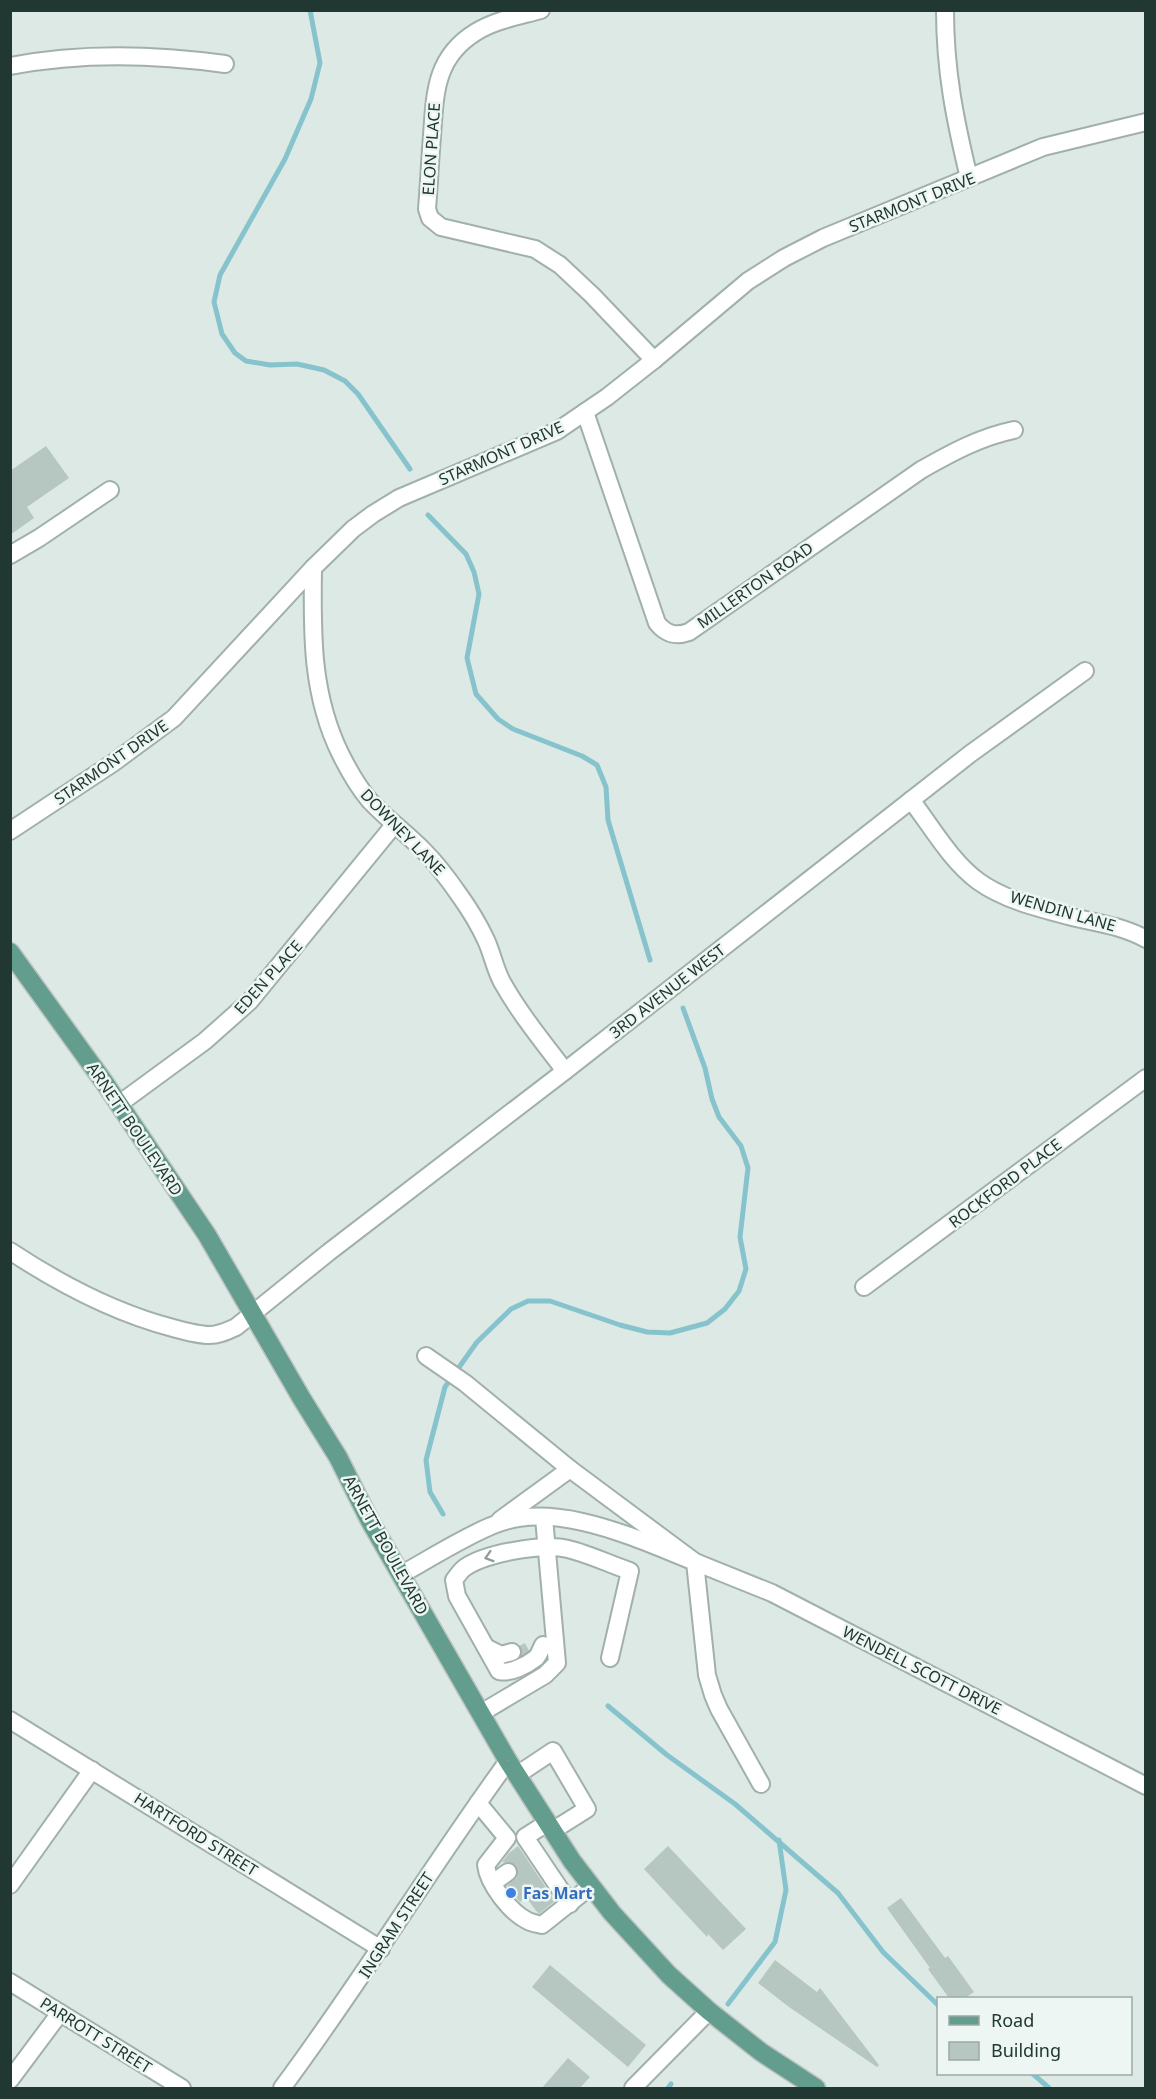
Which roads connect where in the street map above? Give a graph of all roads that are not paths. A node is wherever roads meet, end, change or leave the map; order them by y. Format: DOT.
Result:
graph roads {
  1 [pos="541,10"];
  2 [pos="945,10"];
  3 [pos="225,64"];
  4 [pos="10,66"];
  5 [pos="1146,122"];
  6 [pos="969,178"];
  7 [pos="654,360"];
  8 [pos="585,412"];
  9 [pos="1014,430"];
  10 [pos="110,490"];
  11 [pos="10,555"];
  12 [pos="313,568"];
  13 [pos="1085,671"];
  14 [pos="911,800"];
  15 [pos="394,825"];
  16 [pos="10,831"];
  17 [pos="1146,939"];
  18 [pos="10,952"];
  19 [pos="565,1071"];
  20 [pos="1146,1078"];
  21 [pos="119,1104"];
  22 [pos="10,1251"];
  23 [pos="864,1287"];
  24 [pos="252,1314"];
  25 [pos="431,1359"];
  26 [pos="570,1470"];
  27 [pos="544,1518"];
  28 [pos="492,1525"];
  29 [pos="546,1548"];
  30 [pos="694,1562"];
  31 [pos="402,1574"];
  32 [pos="539,1644"];
  33 [pos="487,1648"];
  34 [pos="610,1658"];
  35 [pos="496,1665"];
  36 [pos="481,1713"];
  37 [pos="10,1720"];
  38 [pos="512,1768"];
  39 [pos="92,1770"];
  40 [pos="761,1784"];
  41 [pos="1146,1786"];
  42 [pos="478,1803"];
  43 [pos="549,1827"];
  44 [pos="525,1837"];
  45 [pos="507,1838"];
  46 [pos="508,1872"];
  47 [pos="493,1883"];
  48 [pos="10,1885"];
  49 [pos="591,1886"];
  50 [pos="570,1904"];
  51 [pos="381,1949"];
  52 [pos="10,1982"];
  53 [pos="709,2011"];
  54 [pos="60,2013"];
  55 [pos="10,2080"];
  56 [pos="182,2088"];
  57 [pos="282,2088"];
  58 [pos="633,2088"];
  59 [pos="816,2088"];
  1 -- 7 [label="street, ELON PLACE"];
  2 -- 6 [label="street"];
  3 -- 4 [label="street"];
  5 -- 6 [label="street, STARMONT DRIVE"];
  6 -- 7 [label="street, STARMONT DRIVE"];
  7 -- 8 [label="street, STARMONT DRIVE"];
  8 -- 9 [label="street, MILLERTON ROAD"];
  8 -- 12 [label="street, STARMONT DRIVE"];
  10 -- 11 [label="street"];
  12 -- 15 [label="street, DOWNEY LANE"];
  12 -- 16 [label="street, STARMONT DRIVE"];
  13 -- 14 [label="street, 3RD AVENUE WEST"];
  14 -- 17 [label="street, WENDIN LANE"];
  14 -- 19 [label="street, 3RD AVENUE WEST"];
  15 -- 19 [label="street, DOWNEY LANE"];
  15 -- 21 [label="street, EDEN PLACE"];
  18 -- 21 [label="main road, ARNETT BOULEVARD"];
  19 -- 24 [label="street, 3RD AVENUE WEST"];
  20 -- 23 [label="street, ROCKFORD PLACE"];
  21 -- 24 [label="main road, ARNETT BOULEVARD"];
  22 -- 24 [label="street"];
  24 -- 31 [label="main road, ARNETT BOULEVARD"];
  25 -- 26 [label="street, WENDELL SCOTT DRIVE"];
  26 -- 28 [label="street, WENDELL SCOTT DRIVE"];
  26 -- 30 [label="street, WENDELL SCOTT DRIVE"];
  27 -- 28 [label="street, WENDELL SCOTT DRIVE"];
  27 -- 29 [label="street"];
  27 -- 30 [label="street, WENDELL SCOTT DRIVE"];
  28 -- 31 [label="street, WENDELL SCOTT DRIVE"];
  29 -- 32 [label="street"];
  29 -- 33 [label="street, one-way"];
  29 -- 34 [label="street"];
  30 -- 40 [label="street"];
  30 -- 41 [label="street, WENDELL SCOTT DRIVE"];
  31 -- 36 [label="main road, ARNETT BOULEVARD"];
  32 -- 35 [label="street"];
  32 -- 36 [label="street"];
  33 -- 35 [label="street"];
  33 -- 35 [label="street"];
  36 -- 38 [label="main road, ARNETT BOULEVARD"];
  37 -- 39 [label="street, HARTFORD STREET"];
  38 -- 42 [label="street, INGRAM STREET"];
  38 -- 43 [label="main road, ARNETT BOULEVARD"];
  38 -- 43 [label="street"];
  39 -- 48 [label="street"];
  39 -- 51 [label="street, HARTFORD STREET"];
  42 -- 45 [label="street"];
  42 -- 51 [label="street, INGRAM STREET"];
  43 -- 44 [label="street"];
  43 -- 49 [label="main road, ARNETT BOULEVARD"];
  44 -- 45 [label="street"];
  44 -- 50 [label="street"];
  45 -- 47 [label="street"];
  46 -- 47 [label="street"];
  47 -- 50 [label="street"];
  49 -- 50 [label="street"];
  49 -- 53 [label="main road, ARNETT BOULEVARD"];
  51 -- 57 [label="street, INGRAM STREET"];
  52 -- 54 [label="street, PARROTT STREET"];
  53 -- 58 [label="street"];
  53 -- 59 [label="main road, ARNETT BOULEVARD"];
  54 -- 55 [label="street"];
  54 -- 56 [label="street, PARROTT STREET"];
}
